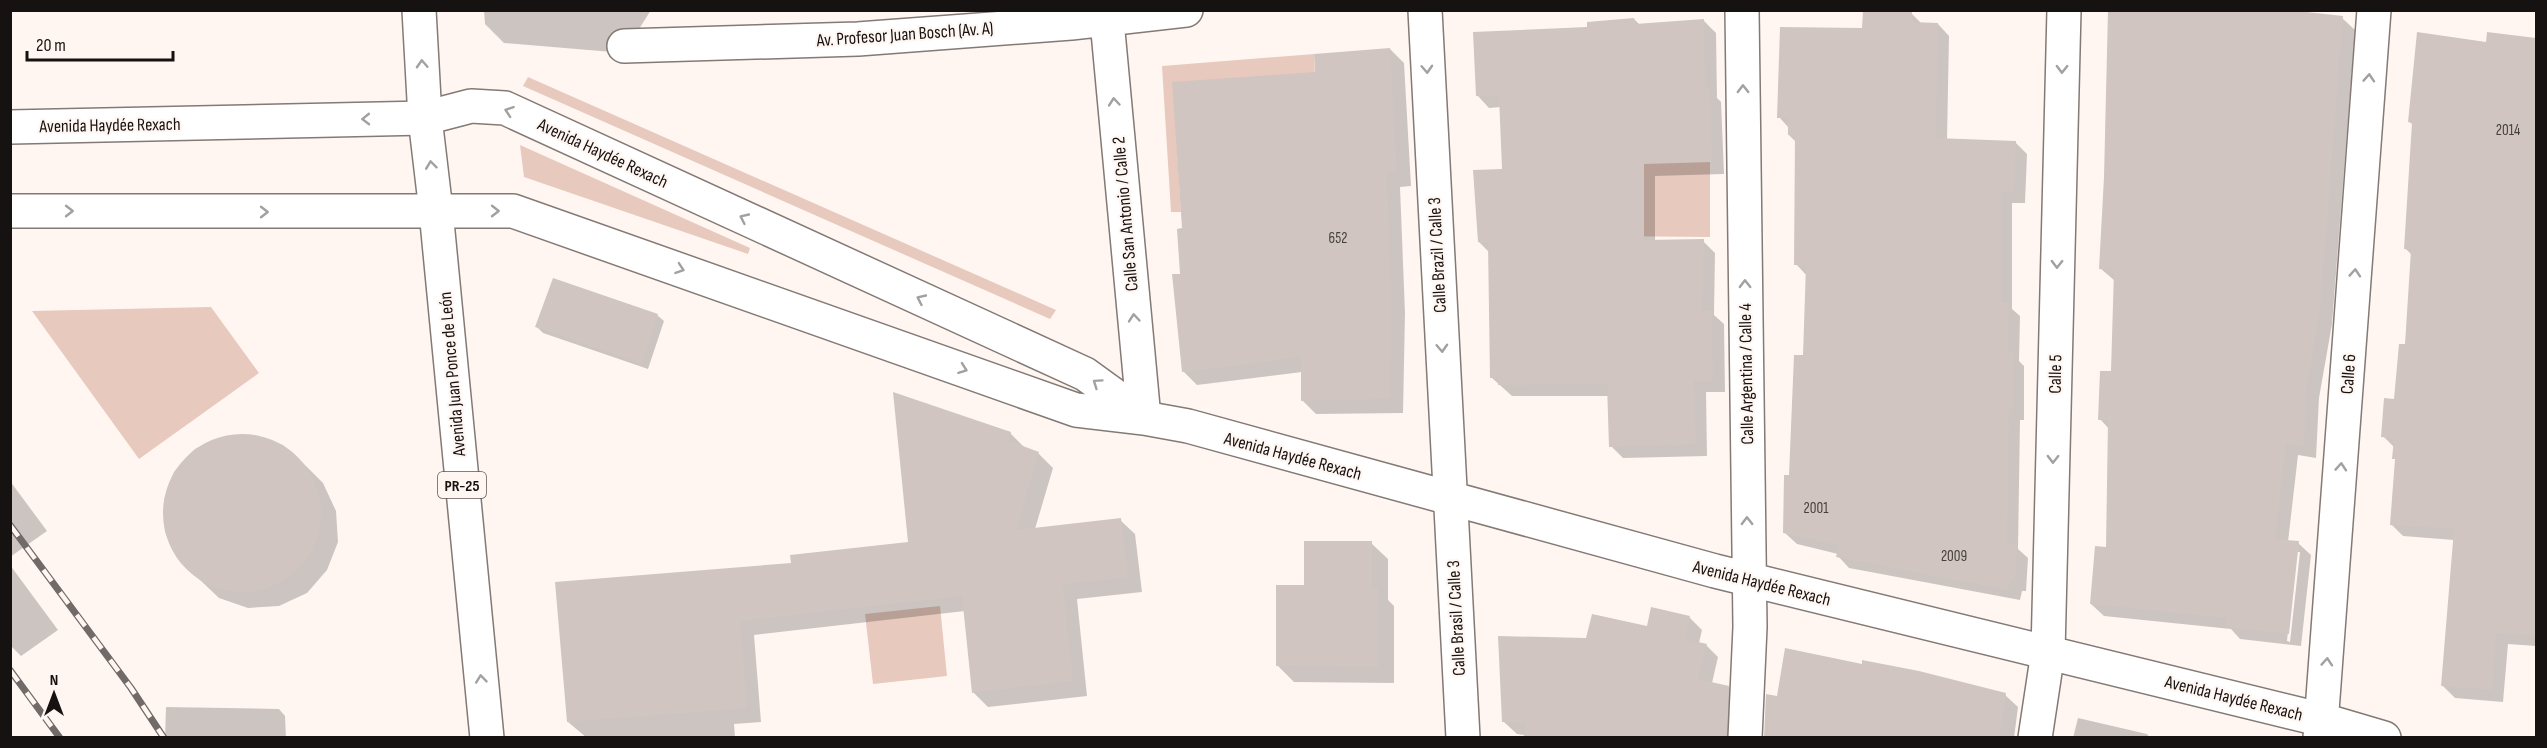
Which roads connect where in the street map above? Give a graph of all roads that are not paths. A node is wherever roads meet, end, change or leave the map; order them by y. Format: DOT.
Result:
graph roads {
  1 [pos="419,10"];
  2 [pos="1186,10"];
  3 [pos="1425,10"];
  4 [pos="1742,10"];
  5 [pos="2064,10"];
  6 [pos="2374,10"];
  7 [pos="1106,14"];
  8 [pos="624,46"];
  9 [pos="425,118"];
  10 [pos="10,127"];
  11 [pos="10,211"];
  12 [pos="436,211"];
  13 [pos="1144,418"];
  14 [pos="1450,499"];
  15 [pos="1750,579"];
  16 [pos="2048,652"];
  17 [pos="2321,729"];
  18 [pos="487,738"];
  19 [pos="1463,738"];
  20 [pos="1745,738"];
  21 [pos="2035,738"];
  22 [pos="2384,738"];
  9 -- 1 [label="street, Avenida Juan Ponce de León / PR-25, one-way"];
  2 -- 7 [label="street, Av. Profesor Juan Bosch (Av. A)"];
  3 -- 14 [label="street, Calle Brazil / Calle 3, one-way"];
  15 -- 4 [label="street, Calle Argentina / Calle 4, one-way"];
  5 -- 16 [label="street, Calle 5, one-way"];
  17 -- 6 [label="street, Calle 6, one-way"];
  7 -- 8 [label="street, Av. Profesor Juan Bosch (Av. A)"];
  13 -- 7 [label="street, Calle San Antonio / Calle 2, one-way"];
  9 -- 10 [label="street, Avenida Haydée Rexach, one-way"];
  12 -- 9 [label="street, Avenida Juan Ponce de León / PR-25, one-way"];
  13 -- 9 [label="street, Avenida Haydée Rexach, one-way"];
  11 -- 12 [label="street, Avenida Haydée Rexach, one-way"];
  12 -- 13 [label="street, Avenida Haydée Rexach, one-way"];
  18 -- 12 [label="street, Avenida Juan Ponce de León / PR-25, one-way"];
  13 -- 14 [label="street, Avenida Haydée Rexach"];
  14 -- 15 [label="street, Avenida Haydée Rexach"];
  14 -- 19 [label="street, Calle Brasil / Calle 3"];
  15 -- 16 [label="street, Avenida Haydée Rexach"];
  15 -- 20 [label="street, Calle Argentina / Calle 4"];
  16 -- 17 [label="street, Avenida Haydée Rexach"];
  16 -- 21 [label="street, Calle 5"];
  17 -- 22 [label="street, Avenida Haydée Rexach"];
}
